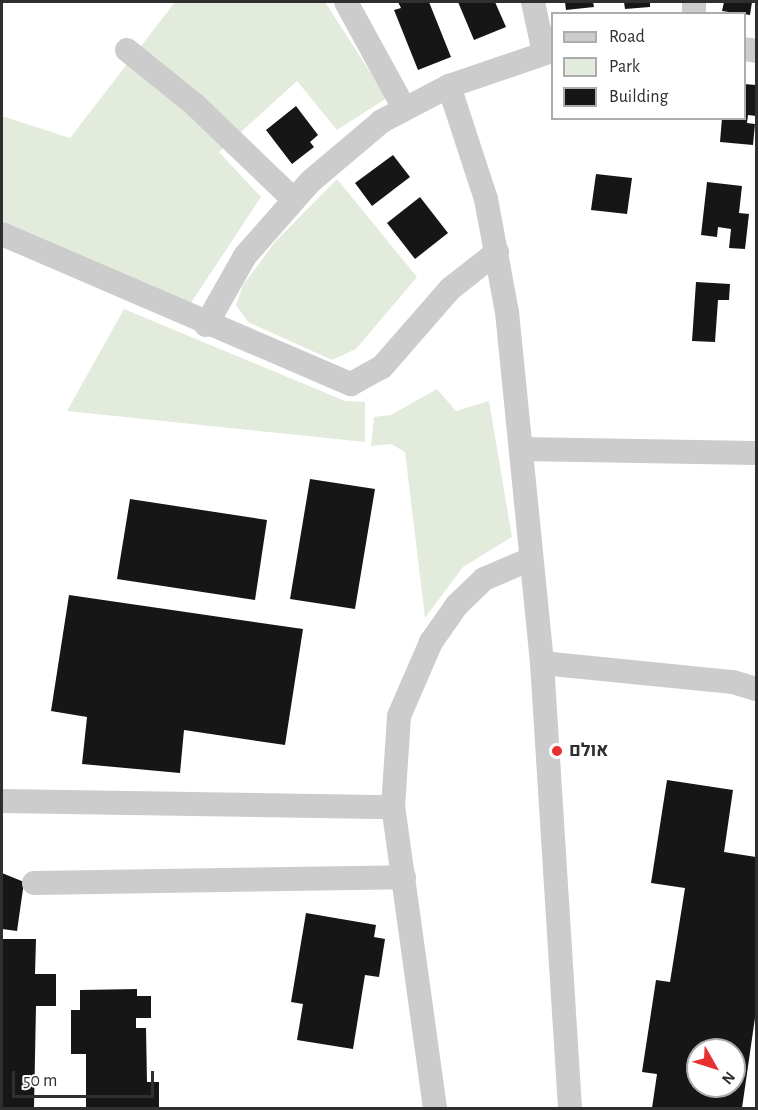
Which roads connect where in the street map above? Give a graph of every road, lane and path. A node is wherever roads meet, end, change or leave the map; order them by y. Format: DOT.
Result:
graph roads {
  1 [pos="346,2"];
  2 [pos="533,2"];
  3 [pos="127,50"];
  4 [pos="548,52"];
  5 [pos="448,86"];
  6 [pos="404,108"];
  7 [pos="293,199"];
  8 [pos="2,234"];
  9 [pos="497,252"];
  10 [pos="206,324"];
  11 [pos="520,450"];
  12 [pos="756,453"];
  13 [pos="531,559"];
  14 [pos="542,663"];
  15 [pos="756,689"];
  16 [pos="2,801"];
  17 [pos="393,807"];
  18 [pos="404,877"];
  19 [pos="34,884"];
  20 [pos="435,1108"];
  21 [pos="570,1108"];
  1 -- 6 [label="street"];
  2 -- 4 [label="street"];
  3 -- 7 [label="street"];
  4 -- 5 [label="street"];
  5 -- 6 [label="street"];
  5 -- 9 [label="street"];
  6 -- 7 [label="street"];
  7 -- 10 [label="street"];
  8 -- 10 [label="street"];
  9 -- 10 [label="street"];
  9 -- 11 [label="street"];
  11 -- 12 [label="street"];
  11 -- 13 [label="street"];
  13 -- 14 [label="street"];
  13 -- 17 [label="street"];
  14 -- 15 [label="street"];
  14 -- 21 [label="street"];
  16 -- 17 [label="street"];
  17 -- 18 [label="street"];
  18 -- 19 [label="street"];
  18 -- 20 [label="street"];
}
